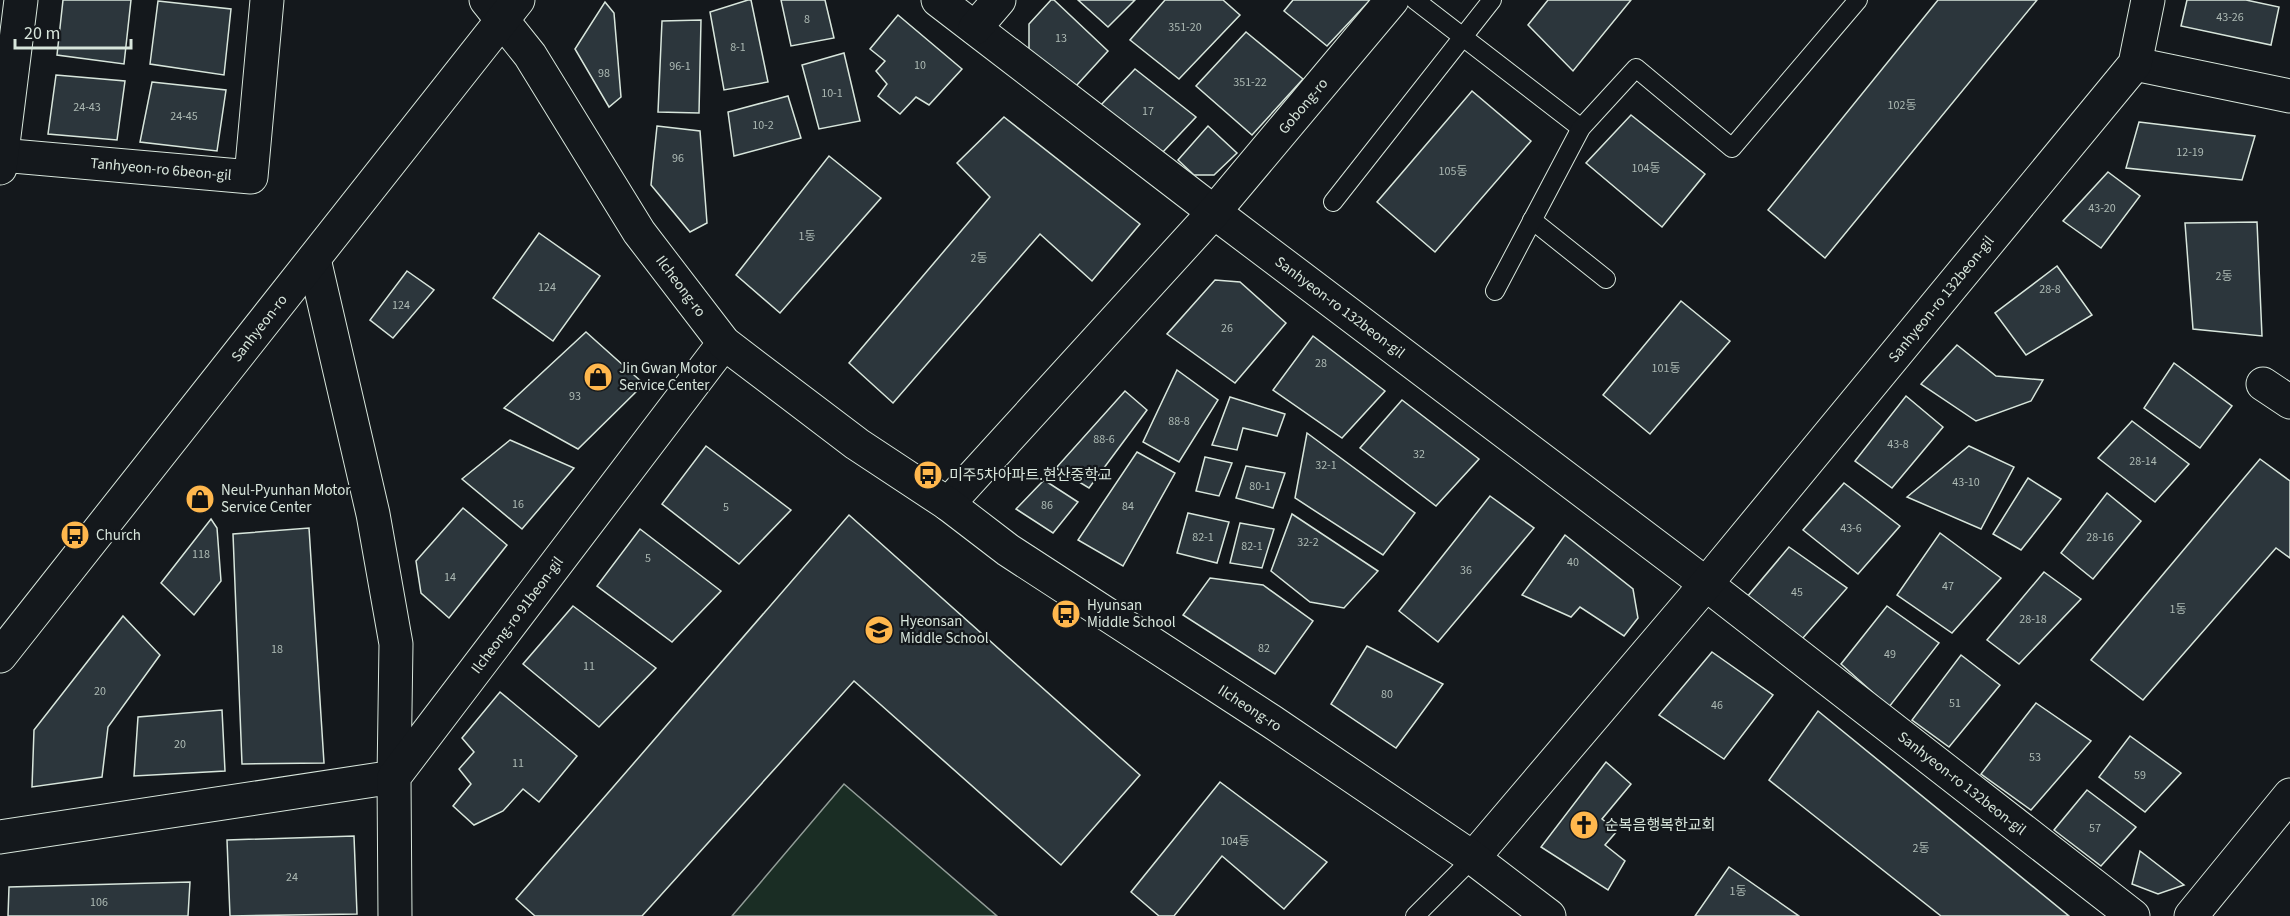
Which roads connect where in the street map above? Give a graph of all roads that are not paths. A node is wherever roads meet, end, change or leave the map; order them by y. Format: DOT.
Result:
graph roads {
  1 [pos="21,0"];
  2 [pos="267,0"];
  3 [pos="938,0"];
  4 [pos="999,0"];
  5 [pos="1392,0"];
  6 [pos="1415,0"];
  7 [pos="1492,0"];
  8 [pos="1858,0"];
  9 [pos="2148,0"];
  10 [pos="502,7"];
  11 [pos="975,28"];
  12 [pos="1463,37"];
  13 [pos="2135,64"];
  14 [pos="2290,96"];
  15 [pos="1581,128"];
  16 [pos="1,159"];
  17 [pos="1333,202"];
  18 [pos="1214,212"];
  19 [pos="1532,220"];
  20 [pos="314,259"];
  21 [pos="1606,279"];
  22 [pos="1495,291"];
  23 [pos="724,343"];
  24 [pos="2263,384"];
  25 [pos="2290,402"];
  26 [pos="948,504"];
  27 [pos="1706,584"];
  28 [pos="0,656"];
  29 [pos="394,777"];
  30 [pos="2290,795"];
  31 [pos="0,837"];
  32 [pos="1473,858"];
  33 [pos="395,916"];
  34 [pos="1415,916"];
  35 [pos="1549,916"];
  36 [pos="2133,916"];
  37 [pos="2191,916"];
  1 -- 16 [label="street, Tanhyeon-ro 6beon-gil"];
  2 -- 16 [label="street, Tanhyeon-ro 6beon-gil"];
  3 -- 11 [label="street, Sanhyeon-ro 132beon-gil"];
  4 -- 11 [label="street"];
  5 -- 18 [label="street, Gobong-ro"];
  6 -- 12 [label="lane"];
  7 -- 12 [label="lane"];
  8 -- 15 [label="lane"];
  9 -- 13 [label="street, Sanhyeon-ro 132beon-gil"];
  10 -- 20 [label="street, Sanhyeon-ro"];
  10 -- 23 [label="street, Ilcheong-ro"];
  11 -- 18 [label="street, Sanhyeon-ro 132beon-gil"];
  12 -- 15 [label="lane"];
  12 -- 17 [label="lane"];
  13 -- 14 [label="street"];
  13 -- 27 [label="street, Sanhyeon-ro 132beon-gil"];
  15 -- 19 [label="lane"];
  18 -- 26 [label="street"];
  18 -- 27 [label="street, Sanhyeon-ro 132beon-gil"];
  19 -- 21 [label="lane"];
  19 -- 22 [label="lane"];
  20 -- 28 [label="street, Sanhyeon-ro"];
  20 -- 29 [label="street"];
  23 -- 26 [label="street, Ilcheong-ro"];
  23 -- 29 [label="street, Ilcheong-ro 91beon-gil"];
  24 -- 25 [label="street"];
  26 -- 32 [label="street, Ilcheong-ro"];
  27 -- 32 [label="street"];
  27 -- 36 [label="street, Sanhyeon-ro 132beon-gil"];
  29 -- 31 [label="street"];
  29 -- 33 [label="street"];
  30 -- 37 [label="street"];
  32 -- 34 [label="lane"];
  32 -- 35 [label="street, Ilcheong-ro"];
}
